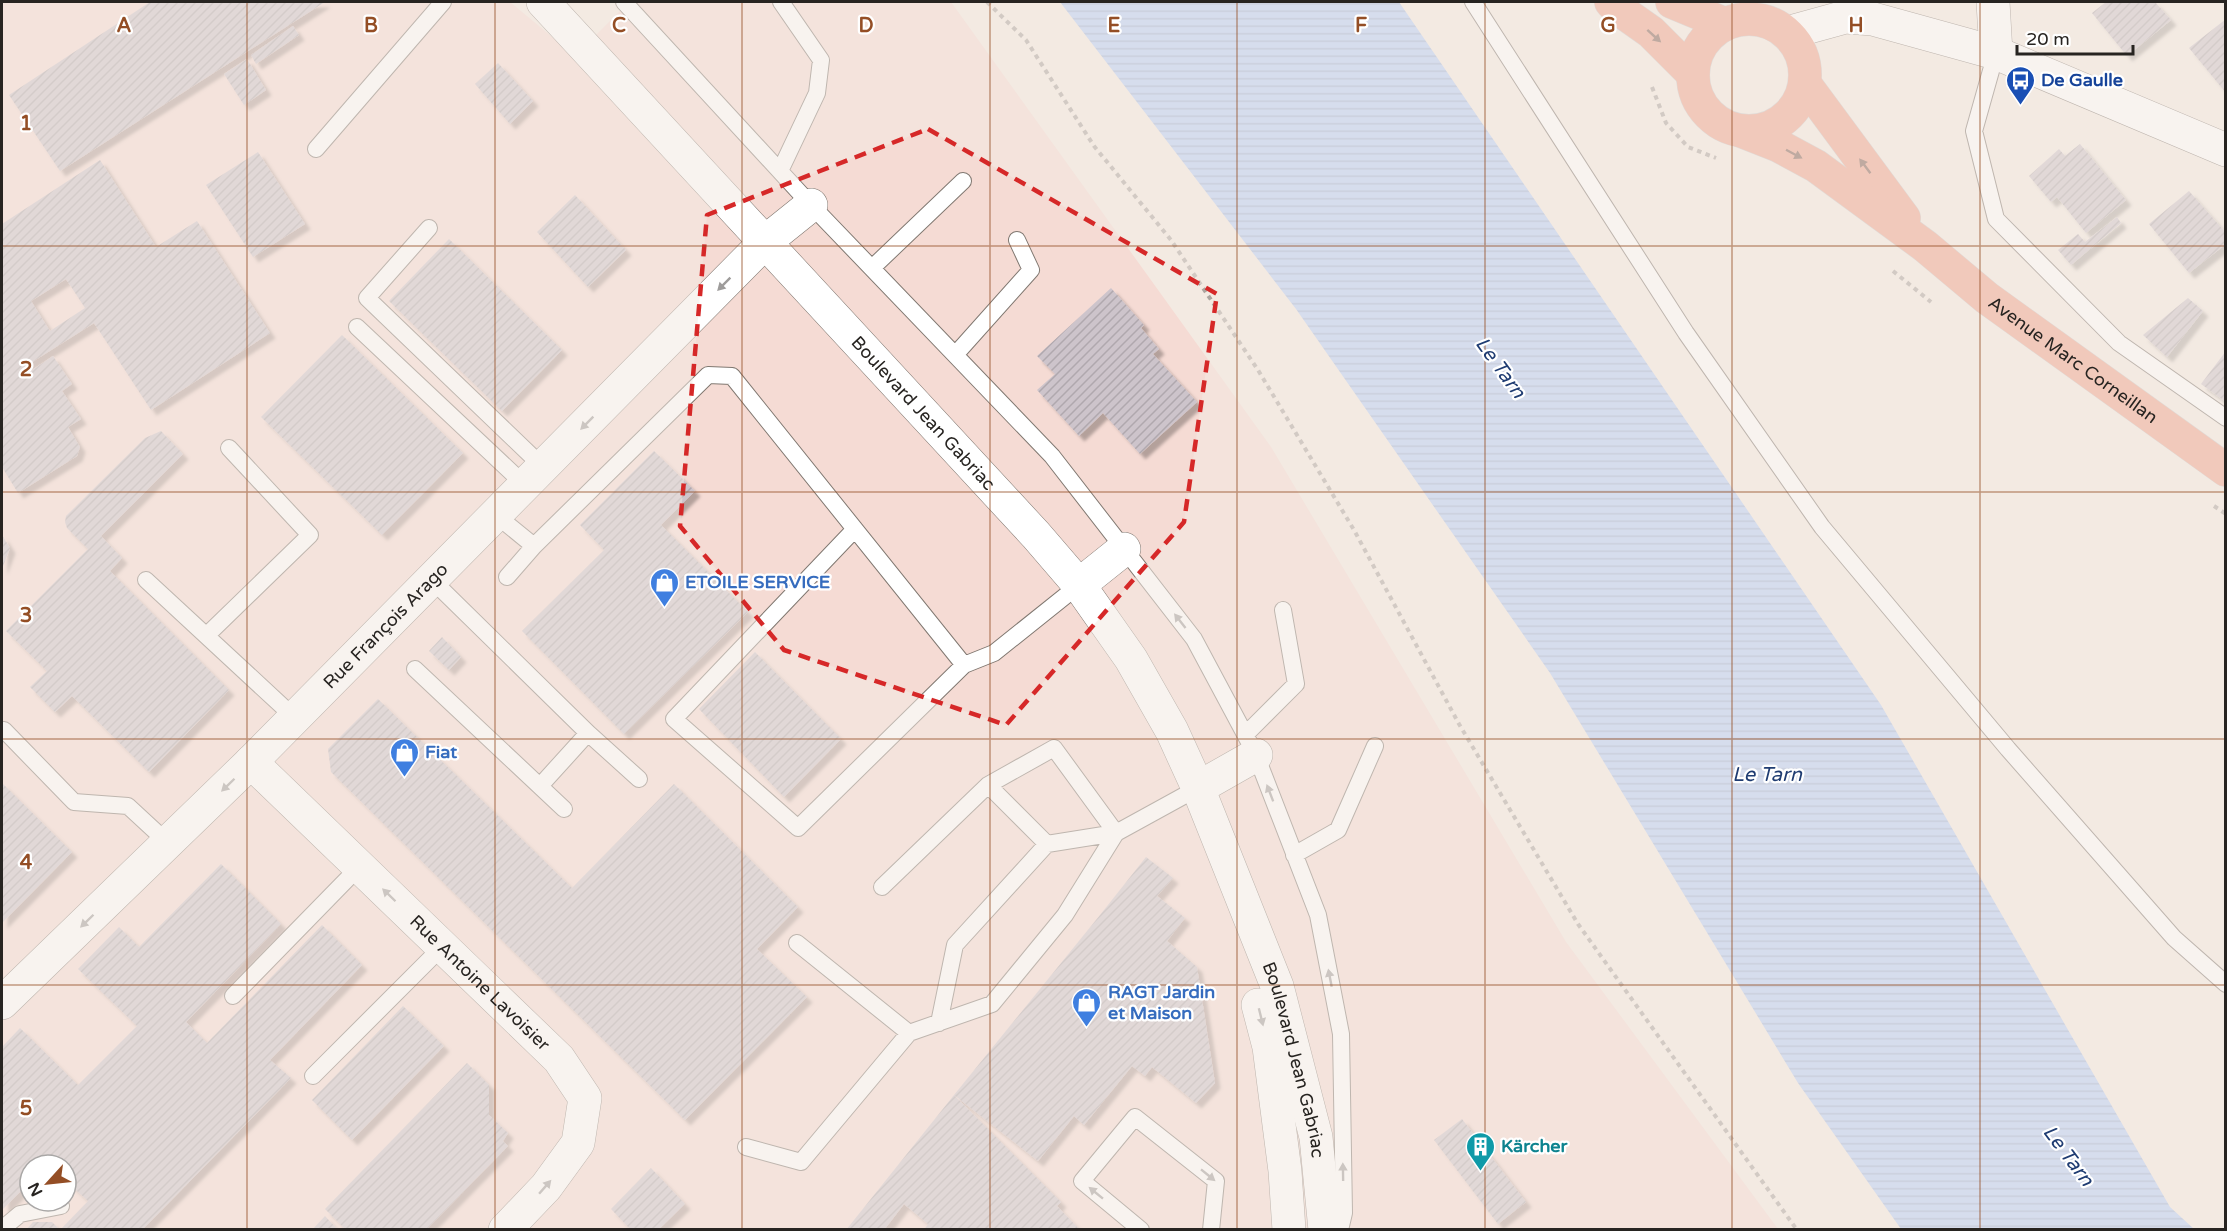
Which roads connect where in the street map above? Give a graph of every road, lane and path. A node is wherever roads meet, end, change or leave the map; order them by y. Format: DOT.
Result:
graph roads {
  1 [pos="442,2"];
  2 [pos="543,2"];
  3 [pos="624,2"];
  4 [pos="782,2"];
  5 [pos="987,2"];
  6 [pos="1473,2"];
  7 [pos="1611,2"];
  8 [pos="1672,2"];
  9 [pos="1993,2"];
  10 [pos="1725,24"];
  11 [pos="1787,33"];
  12 [pos="1996,53"];
  13 [pos="1693,74"];
  14 [pos="1805,84"];
  15 [pos="1741,131"];
  16 [pos="316,148"];
  17 [pos="2226,150"];
  18 [pos="780,171"];
  19 [pos="963,181"];
  20 [pos="811,205"];
  21 [pos="429,228"];
  22 [pos="1017,240"];
  23 [pos="765,242"];
  24 [pos="1924,246"];
  25 [pos="872,268"];
  26 [pos="357,327"];
  27 [pos="955,355"];
  28 [pos="2226,418"];
  29 [pos="229,448"];
  30 [pos="2226,470"];
  31 [pos="534,476"];
  32 [pos="496,515"];
  33 [pos="855,529"];
  34 [pos="534,546"];
  35 [pos="1124,549"];
  36 [pos="507,577"];
  37 [pos="146,580"];
  38 [pos="432,580"];
  39 [pos="1079,585"];
  40 [pos="1283,610"];
  41 [pos="207,635"];
  42 [pos="964,665"];
  43 [pos="415,669"];
  44 [pos="295,718"];
  45 [pos="4,730"];
  46 [pos="588,733"];
  47 [pos="1250,745"];
  48 [pos="1375,746"];
  49 [pos="251,762"];
  50 [pos="639,779"];
  51 [pos="988,785"];
  52 [pos="540,786"];
  53 [pos="1198,788"];
  54 [pos="564,809"];
  55 [pos="1116,833"];
  56 [pos="168,843"];
  57 [pos="1047,844"];
  58 [pos="1294,855"];
  59 [pos="359,867"];
  60 [pos="882,887"];
  61 [pos="1242,897"];
  62 [pos="797,943"];
  63 [pos="443,946"];
  64 [pos="2226,984"];
  65 [pos="233,996"];
  66 [pos="2,1003"];
  67 [pos="939,1023"];
  68 [pos="909,1033"];
  69 [pos="313,1076"];
  70 [pos="746,1147"];
  71 [pos="25,1213"];
  72 [pos="1289,1227"];
  73 [pos="2,1229"];
  74 [pos="505,1230"];
  75 [pos="1141,1230"];
  76 [pos="1211,1230"];
  77 [pos="1325,1230"];
  78 [pos="1340,1230"];
  79 [pos="1797,1230"];
  1 -- 16 [label="lane"];
  2 -- 23 [label="street, Boulevard Jean Gabriac"];
  3 -- 18 [label="lane"];
  4 -- 18 [label="lane"];
  5 -- 79 [label="path"];
  6 -- 64 [label="lane"];
  7 -- 13 [label="main road, one-way"];
  8 -- 10 [label="main road"];
  9 -- 12 [label="street"];
  10 -- 11 [label="main road"];
  10 -- 13 [label="main road"];
  11 -- 12 [label="street"];
  11 -- 14 [label="main road"];
  12 -- 17 [label="street"];
  12 -- 28 [label="lane"];
  13 -- 15 [label="main road"];
  14 -- 15 [label="main road"];
  24 -- 14 [label="main road, Avenue Marc Corneillan, one-way"];
  15 -- 24 [label="main road, Avenue Marc Corneillan, one-way"];
  18 -- 20 [label="lane"];
  19 -- 25 [label="lane"];
  20 -- 23 [label="street"];
  20 -- 25 [label="lane"];
  21 -- 31 [label="lane"];
  22 -- 27 [label="lane"];
  23 -- 31 [label="street, Rue François Arago, one-way"];
  23 -- 39 [label="street, Boulevard Jean Gabriac"];
  24 -- 30 [label="main road, Avenue Marc Corneillan"];
  25 -- 27 [label="lane"];
  26 -- 31 [label="lane"];
  27 -- 35 [label="lane"];
  29 -- 41 [label="lane"];
  31 -- 32 [label="street, Rue François Arago"];
  32 -- 34 [label="lane"];
  32 -- 38 [label="street, Rue François Arago"];
  33 -- 34 [label="lane"];
  33 -- 42 [label="lane"];
  33 -- 42 [label="lane"];
  34 -- 36 [label="lane"];
  35 -- 39 [label="street"];
  47 -- 35 [label="lane, one-way"];
  37 -- 41 [label="lane"];
  38 -- 44 [label="street, Rue François Arago"];
  38 -- 46 [label="lane"];
  39 -- 42 [label="lane"];
  39 -- 53 [label="street, Boulevard Jean Gabriac"];
  40 -- 47 [label="lane"];
  41 -- 44 [label="lane"];
  43 -- 52 [label="lane"];
  44 -- 49 [label="street, Rue François Arago"];
  45 -- 56 [label="lane"];
  46 -- 50 [label="lane"];
  46 -- 52 [label="lane"];
  47 -- 53 [label="street"];
  58 -- 47 [label="lane, one-way"];
  48 -- 58 [label="lane"];
  49 -- 56 [label="street, Rue François Arago, one-way"];
  49 -- 59 [label="street, Rue Antoine Lavoisier"];
  51 -- 55 [label="lane"];
  51 -- 57 [label="lane"];
  51 -- 60 [label="lane"];
  52 -- 54 [label="lane"];
  53 -- 55 [label="lane"];
  53 -- 61 [label="street, Boulevard Jean Gabriac"];
  55 -- 57 [label="lane"];
  55 -- 67 [label="lane"];
  56 -- 66 [label="street, Rue François Arago, one-way"];
  57 -- 67 [label="lane"];
  78 -- 58 [label="lane, one-way"];
  63 -- 59 [label="street, Rue Antoine Lavoisier, one-way"];
  59 -- 65 [label="lane"];
  61 -- 72 [label="street, Boulevard Jean Gabriac, one-way"];
  61 -- 77 [label="street, Boulevard Jean Gabriac"];
  62 -- 68 [label="lane"];
  63 -- 69 [label="lane"];
  74 -- 63 [label="street, Rue Antoine Lavoisier, one-way"];
  67 -- 68 [label="lane"];
  68 -- 70 [label="lane"];
  71 -- 73 [label="lane"];
  75 -- 76 [label="lane, one-way"];
}
